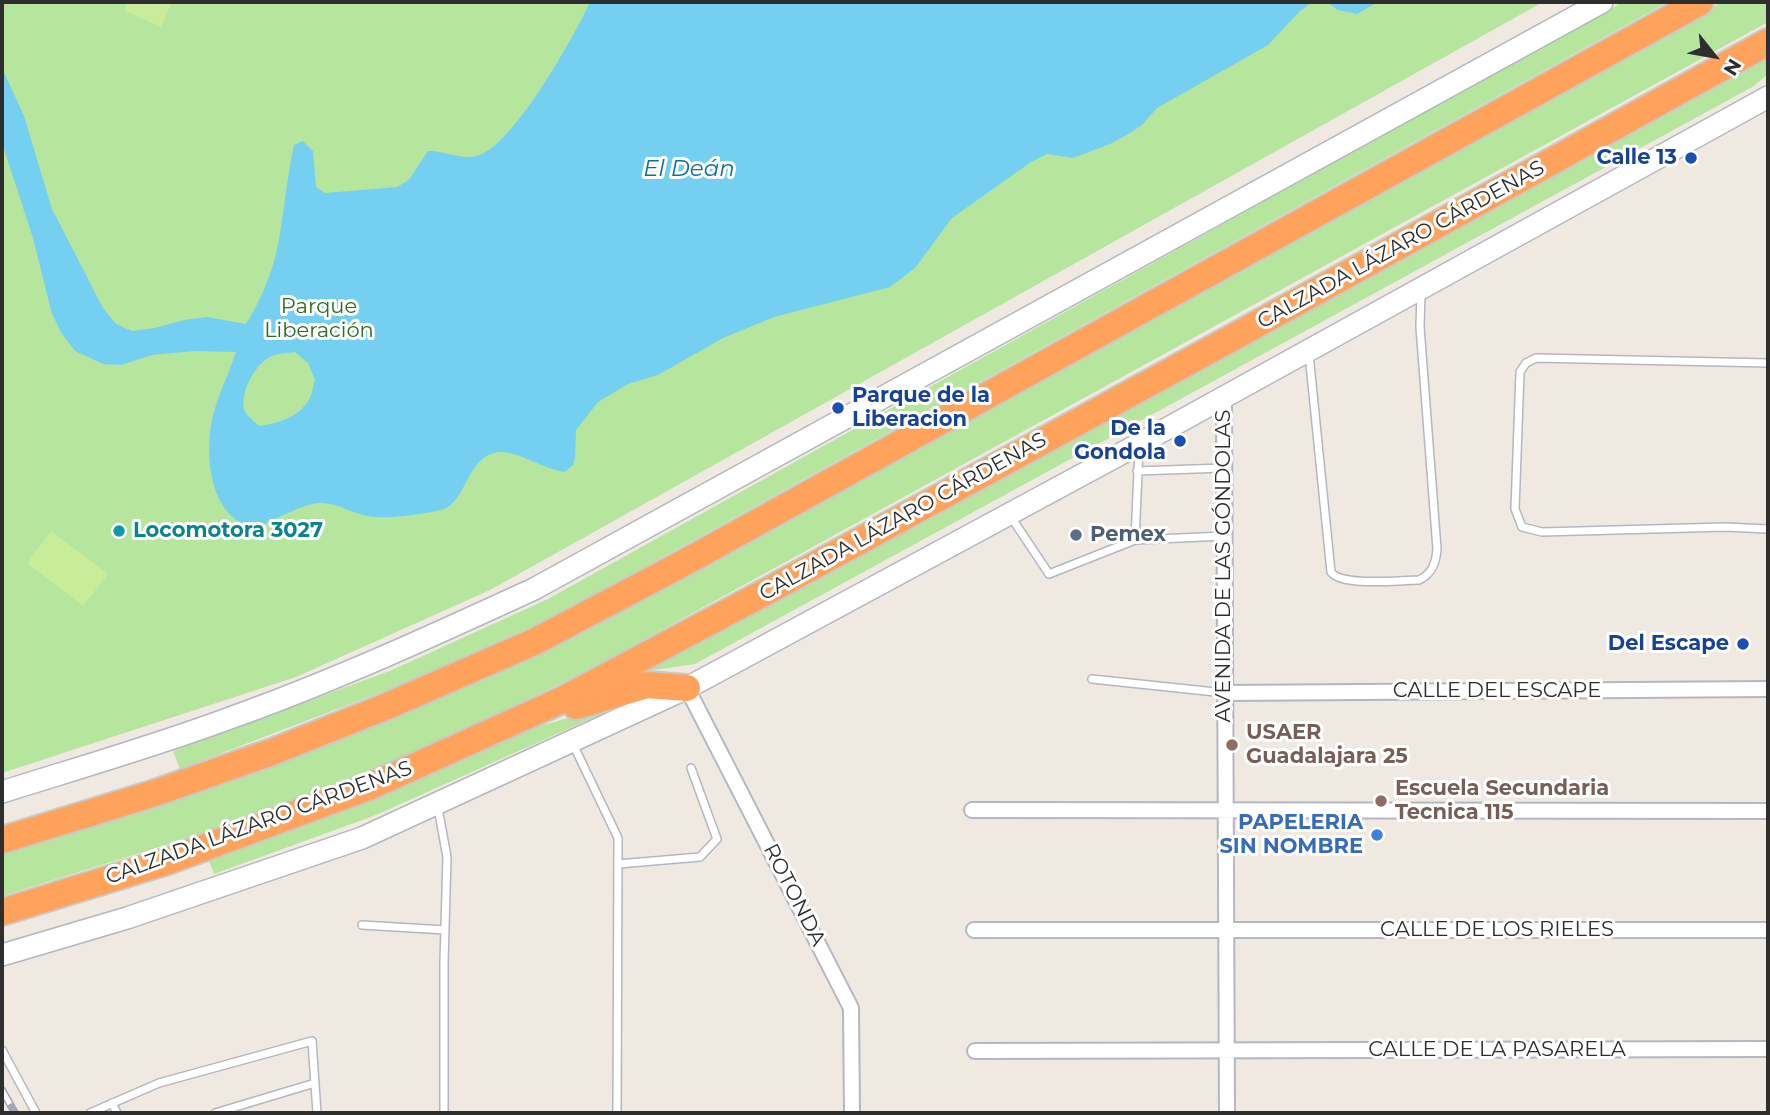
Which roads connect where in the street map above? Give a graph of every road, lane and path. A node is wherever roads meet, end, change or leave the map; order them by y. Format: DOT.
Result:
graph roads {
  1 [pos="1602,2"];
  2 [pos="1700,2"];
  3 [pos="1768,43"];
  4 [pos="1768,97"];
  5 [pos="1421,288"];
  6 [pos="1309,350"];
  7 [pos="1768,363"];
  8 [pos="1224,397"];
  9 [pos="1139,444"];
  10 [pos="1224,468"];
  11 [pos="1137,471"];
  12 [pos="1009,514"];
  13 [pos="1768,529"];
  14 [pos="1224,536"];
  15 [pos="1135,540"];
  16 [pos="1092,679"];
  17 [pos="687,688"];
  18 [pos="1768,689"];
  19 [pos="1225,693"];
  20 [pos="497,730"];
  21 [pos="572,742"];
  22 [pos="691,768"];
  23 [pos="2,792"];
  24 [pos="437,804"];
  25 [pos="972,810"];
  26 [pos="1768,811"];
  27 [pos="1226,812"];
  28 [pos="2,839"];
  29 [pos="618,864"];
  30 [pos="2,912"];
  31 [pos="362,925"];
  32 [pos="445,930"];
  33 [pos="974,930"];
  34 [pos="1226,930"];
  35 [pos="1768,930"];
  36 [pos="2,955"];
  37 [pos="1768,1049"];
  38 [pos="2,1050"];
  39 [pos="1227,1050"];
  40 [pos="975,1051"];
  41 [pos="315,1083"];
  42 [pos="112,1103"];
  43 [pos="36,1113"];
  44 [pos="90,1113"];
  45 [pos="117,1113"];
  46 [pos="215,1113"];
  47 [pos="317,1113"];
  48 [pos="444,1113"];
  49 [pos="617,1113"];
  50 [pos="852,1113"];
  51 [pos="1227,1113"];
  1 -- 23 [label="main road"];
  2 -- 28 [label="highway"];
  3 -- 20 [label="highway, CALZADA LÁZARO CÁRDENAS"];
  4 -- 5 [label="main road, CALZADA LÁZARO CÁRDENAS"];
  5 -- 6 [label="main road, CALZADA LÁZARO CÁRDENAS"];
  5 -- 6 [label="lane"];
  6 -- 8 [label="main road, CALZADA LÁZARO CÁRDENAS"];
  7 -- 13 [label="lane"];
  8 -- 9 [label="main road, CALZADA LÁZARO CÁRDENAS"];
  8 -- 10 [label="street, AVENIDA DE LAS GÓNDOLAS"];
  9 -- 11 [label="lane"];
  9 -- 12 [label="main road, CALZADA LÁZARO CÁRDENAS"];
  10 -- 11 [label="lane"];
  10 -- 14 [label="street, AVENIDA DE LAS GÓNDOLAS"];
  11 -- 15 [label="lane"];
  12 -- 15 [label="lane"];
  12 -- 17 [label="main road, CALZADA LÁZARO CÁRDENAS"];
  14 -- 15 [label="lane"];
  14 -- 19 [label="street, AVENIDA DE LAS GÓNDOLAS"];
  16 -- 19 [label="lane"];
  17 -- 20 [label="highway"];
  17 -- 21 [label="main road, CALZADA LÁZARO CÁRDENAS"];
  17 -- 50 [label="street, ROTONDA"];
  18 -- 19 [label="street, CALLE DEL ESCAPE"];
  19 -- 27 [label="street, AVENIDA DE LAS GÓNDOLAS"];
  20 -- 30 [label="highway, CALZADA LÁZARO CÁRDENAS"];
  21 -- 24 [label="main road, CALZADA LÁZARO CÁRDENAS"];
  21 -- 29 [label="lane"];
  22 -- 29 [label="lane"];
  24 -- 32 [label="lane"];
  24 -- 36 [label="main road, CALZADA LÁZARO CÁRDENAS"];
  25 -- 27 [label="street"];
  26 -- 27 [label="street"];
  27 -- 34 [label="street, AVENIDA DE LAS GÓNDOLAS"];
  29 -- 49 [label="lane"];
  31 -- 32 [label="lane"];
  32 -- 48 [label="lane"];
  33 -- 34 [label="street, CALLE DE LOS RIELES"];
  34 -- 35 [label="street, CALLE DE LOS RIELES"];
  34 -- 39 [label="street, AVENIDA DE LAS GÓNDOLAS"];
  37 -- 39 [label="street, CALLE DE LA PASARELA"];
  38 -- 43 [label="lane"];
  39 -- 40 [label="street, CALLE DE LA PASARELA"];
  39 -- 51 [label="street, AVENIDA DE LAS GÓNDOLAS"];
  41 -- 42 [label="lane"];
  41 -- 46 [label="lane"];
  41 -- 47 [label="lane"];
  42 -- 44 [label="lane"];
  42 -- 45 [label="lane"];
}
